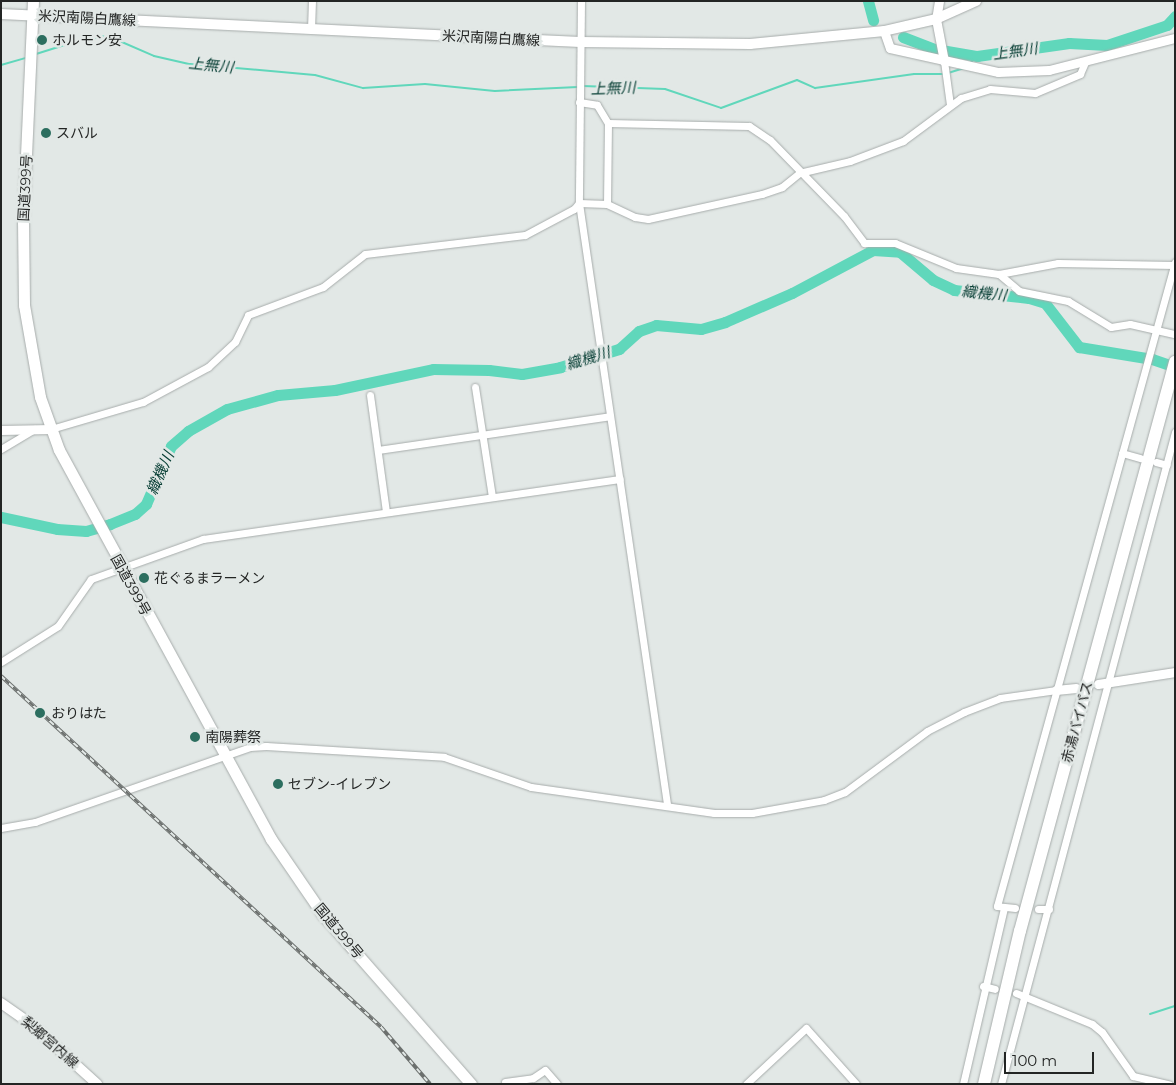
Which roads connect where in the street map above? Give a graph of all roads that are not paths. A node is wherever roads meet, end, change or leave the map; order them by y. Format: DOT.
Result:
graph roads {
  1 [pos="32,1"];
  2 [pos="312,1"];
  3 [pos="581,1"];
  4 [pos="939,1"];
  5 [pos="976,1"];
  6 [pos="1,14"];
  7 [pos="32,15"];
  8 [pos="936,19"];
  9 [pos="311,30"];
  10 [pos="884,31"];
  11 [pos="1175,38"];
  12 [pos="580,42"];
  13 [pos="943,57"];
  14 [pos="1085,62"];
  15 [pos="579,102"];
  16 [pos="950,105"];
  17 [pos="608,123"];
  18 [pos="799,173"];
  19 [pos="579,203"];
  20 [pos="607,204"];
  21 [pos="1175,264"];
  22 [pos="999,274"];
  23 [pos="1157,330"];
  24 [pos="1174,334"];
  25 [pos="1175,362"];
  26 [pos="475,387"];
  27 [pos="370,395"];
  28 [pos="610,416"];
  29 [pos="35,429"];
  30 [pos="51,429"];
  31 [pos="1,430"];
  32 [pos="1175,432"];
  33 [pos="483,435"];
  34 [pos="1,449"];
  35 [pos="378,450"];
  36 [pos="1122,453"];
  37 [pos="1140,458"];
  38 [pos="1156,462"];
  39 [pos="1167,466"];
  40 [pos="620,479"];
  41 [pos="492,497"];
  42 [pos="386,512"];
  43 [pos="122,570"];
  44 [pos="1,662"];
  45 [pos="1175,672"];
  46 [pos="1109,681"];
  47 [pos="1098,684"];
  48 [pos="1076,688"];
  49 [pos="1056,690"];
  50 [pos="225,756"];
  51 [pos="667,804"];
  52 [pos="1,828"];
  53 [pos="1004,908"];
  54 [pos="1016,908"];
  55 [pos="1038,909"];
  56 [pos="1049,909"];
  57 [pos="983,986"];
  58 [pos="995,989"];
  59 [pos="1016,993"];
  60 [pos="1026,995"];
  61 [pos="1,1003"];
  62 [pos="505,1082"];
  63 [pos="96,1084"];
  64 [pos="471,1084"];
  65 [pos="557,1084"];
  66 [pos="746,1084"];
  67 [pos="856,1084"];
  68 [pos="962,1084"];
  69 [pos="984,1084"];
  70 [pos="1001,1084"];
  71 [pos="1169,1084"];
  1 -- 7 [label="highway, 国道399号"];
  2 -- 9 [label="street"];
  3 -- 12 [label="street"];
  4 -- 8 [label="street"];
  5 -- 8 [label="main road, 米沢南陽白鷹線"];
  6 -- 7 [label="main road, 米沢南陽白鷹線"];
  7 -- 9 [label="main road, 米沢南陽白鷹線"];
  7 -- 30 [label="highway, 国道399号"];
  8 -- 10 [label="main road, 米沢南陽白鷹線"];
  8 -- 13 [label="street"];
  9 -- 12 [label="main road, 米沢南陽白鷹線"];
  10 -- 12 [label="main road, 米沢南陽白鷹線"];
  10 -- 13 [label="street"];
  11 -- 14 [label="street"];
  12 -- 15 [label="street"];
  13 -- 14 [label="street"];
  13 -- 16 [label="street"];
  14 -- 16 [label="street"];
  15 -- 17 [label="street"];
  15 -- 19 [label="street"];
  16 -- 18 [label="street"];
  17 -- 18 [label="street"];
  17 -- 20 [label="street"];
  18 -- 20 [label="street"];
  18 -- 22 [label="street"];
  19 -- 20 [label="street"];
  19 -- 28 [label="street"];
  19 -- 30 [label="street"];
  21 -- 22 [label="street"];
  21 -- 23 [label="street"];
  22 -- 23 [label="street"];
  23 -- 24 [label="street"];
  23 -- 36 [label="street"];
  25 -- 69 [label="highway, 赤湯バイパス"];
  26 -- 33 [label="street"];
  27 -- 35 [label="street"];
  28 -- 33 [label="street"];
  28 -- 40 [label="street"];
  29 -- 30 [label="street"];
  29 -- 31 [label="street"];
  29 -- 34 [label="street"];
  30 -- 43 [label="highway, 国道399号"];
  32 -- 39 [label="street"];
  33 -- 35 [label="street"];
  33 -- 41 [label="street"];
  35 -- 42 [label="street"];
  36 -- 37 [label="street"];
  36 -- 49 [label="street"];
  38 -- 39 [label="street"];
  39 -- 46 [label="street"];
  40 -- 41 [label="street"];
  40 -- 51 [label="street"];
  41 -- 42 [label="street"];
  42 -- 43 [label="street"];
  43 -- 44 [label="street"];
  43 -- 50 [label="highway, 国道399号"];
  45 -- 46 [label="street"];
  46 -- 47 [label="street"];
  46 -- 56 [label="street"];
  48 -- 49 [label="street"];
  49 -- 51 [label="street"];
  49 -- 53 [label="street"];
  50 -- 51 [label="street"];
  50 -- 52 [label="street"];
  50 -- 64 [label="highway, 国道399号"];
  53 -- 54 [label="street"];
  53 -- 57 [label="street"];
  55 -- 56 [label="street"];
  56 -- 60 [label="street"];
  57 -- 58 [label="street"];
  57 -- 68 [label="street"];
  59 -- 60 [label="street"];
  60 -- 70 [label="street"];
  60 -- 71 [label="street"];
  61 -- 63 [label="main road, 梨郷宮内線"];
  62 -- 65 [label="street"];
  66 -- 67 [label="street"];
}
